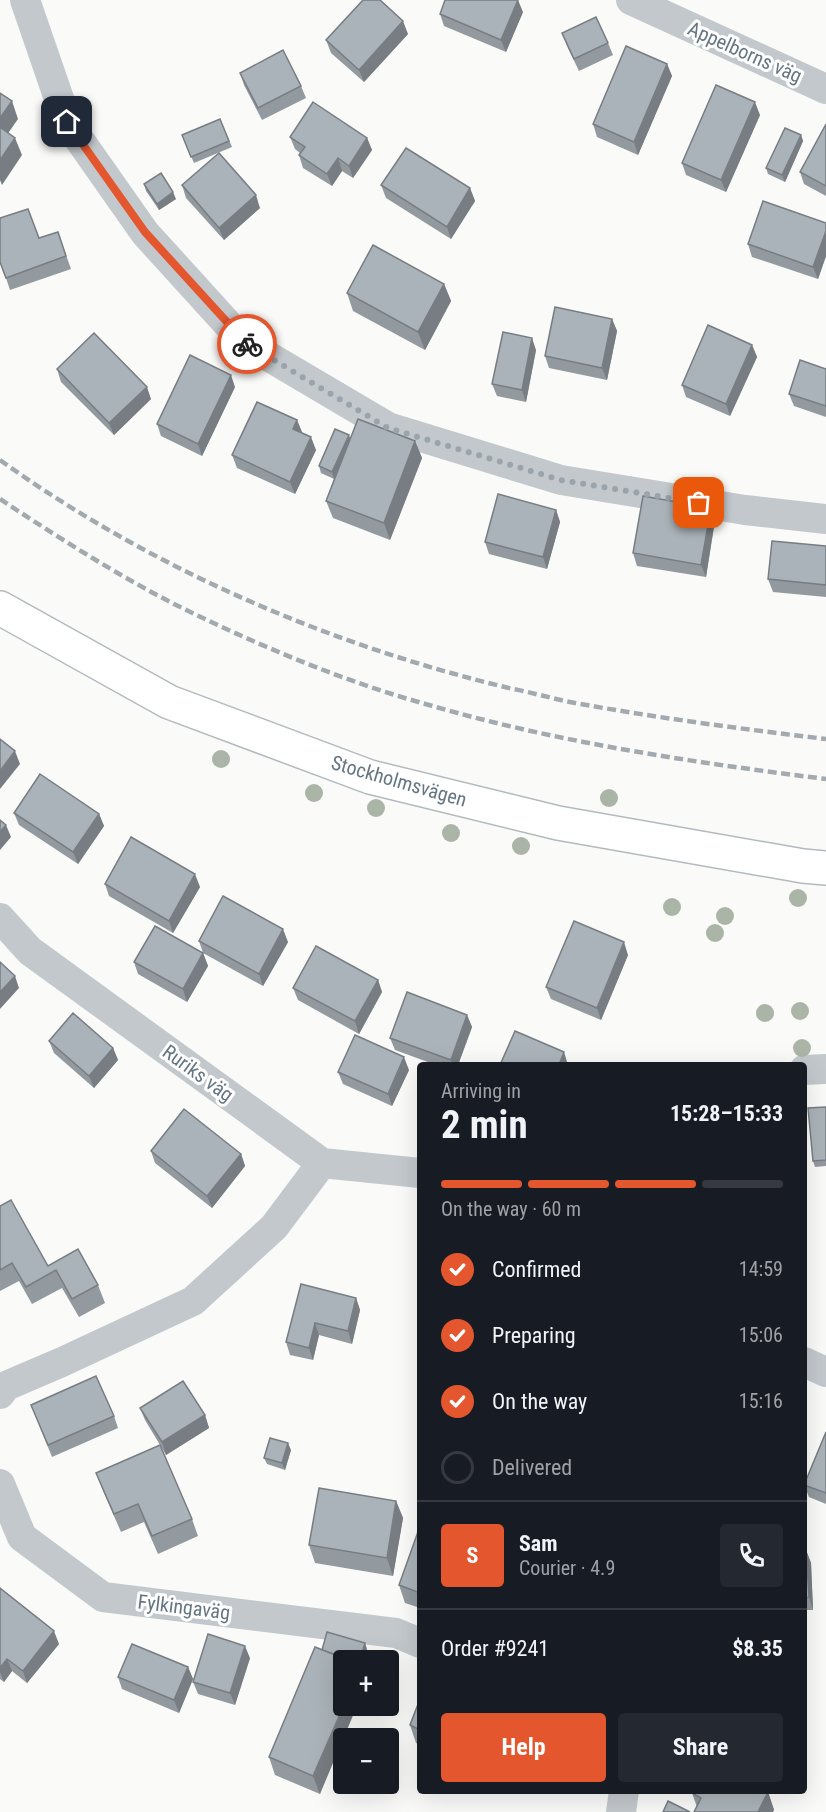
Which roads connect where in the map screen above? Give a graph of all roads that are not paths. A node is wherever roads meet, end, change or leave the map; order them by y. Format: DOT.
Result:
graph roads {
  1 [pos="25,0"];
  2 [pos="631,0"];
  3 [pos="826,89"];
  4 [pos="826,519"];
  5 [pos="0,608"];
  6 [pos="826,868"];
  7 [pos="0,918"];
  8 [pos="826,1069"];
  9 [pos="807,1070"];
  10 [pos="322,1163"];
  11 [pos="417,1173"];
  12 [pos="807,1363"];
  13 [pos="826,1372"];
  14 [pos="0,1394"];
  15 [pos="0,1484"];
  16 [pos="417,1642"];
  17 [pos="624,1794"];
  18 [pos="621,1812"];
  1 -- 4 [label="street"];
  2 -- 3 [label="street, Appelborns väg"];
  5 -- 6 [label="main road, Stockholmsvägen"];
  7 -- 10 [label="street, Ruriks väg"];
  8 -- 9 [label="street"];
  10 -- 11 [label="street"];
  10 -- 14 [label="street"];
  12 -- 13 [label="street"];
  15 -- 16 [label="street, Fylkingaväg"];
  17 -- 18 [label="street"];
}
